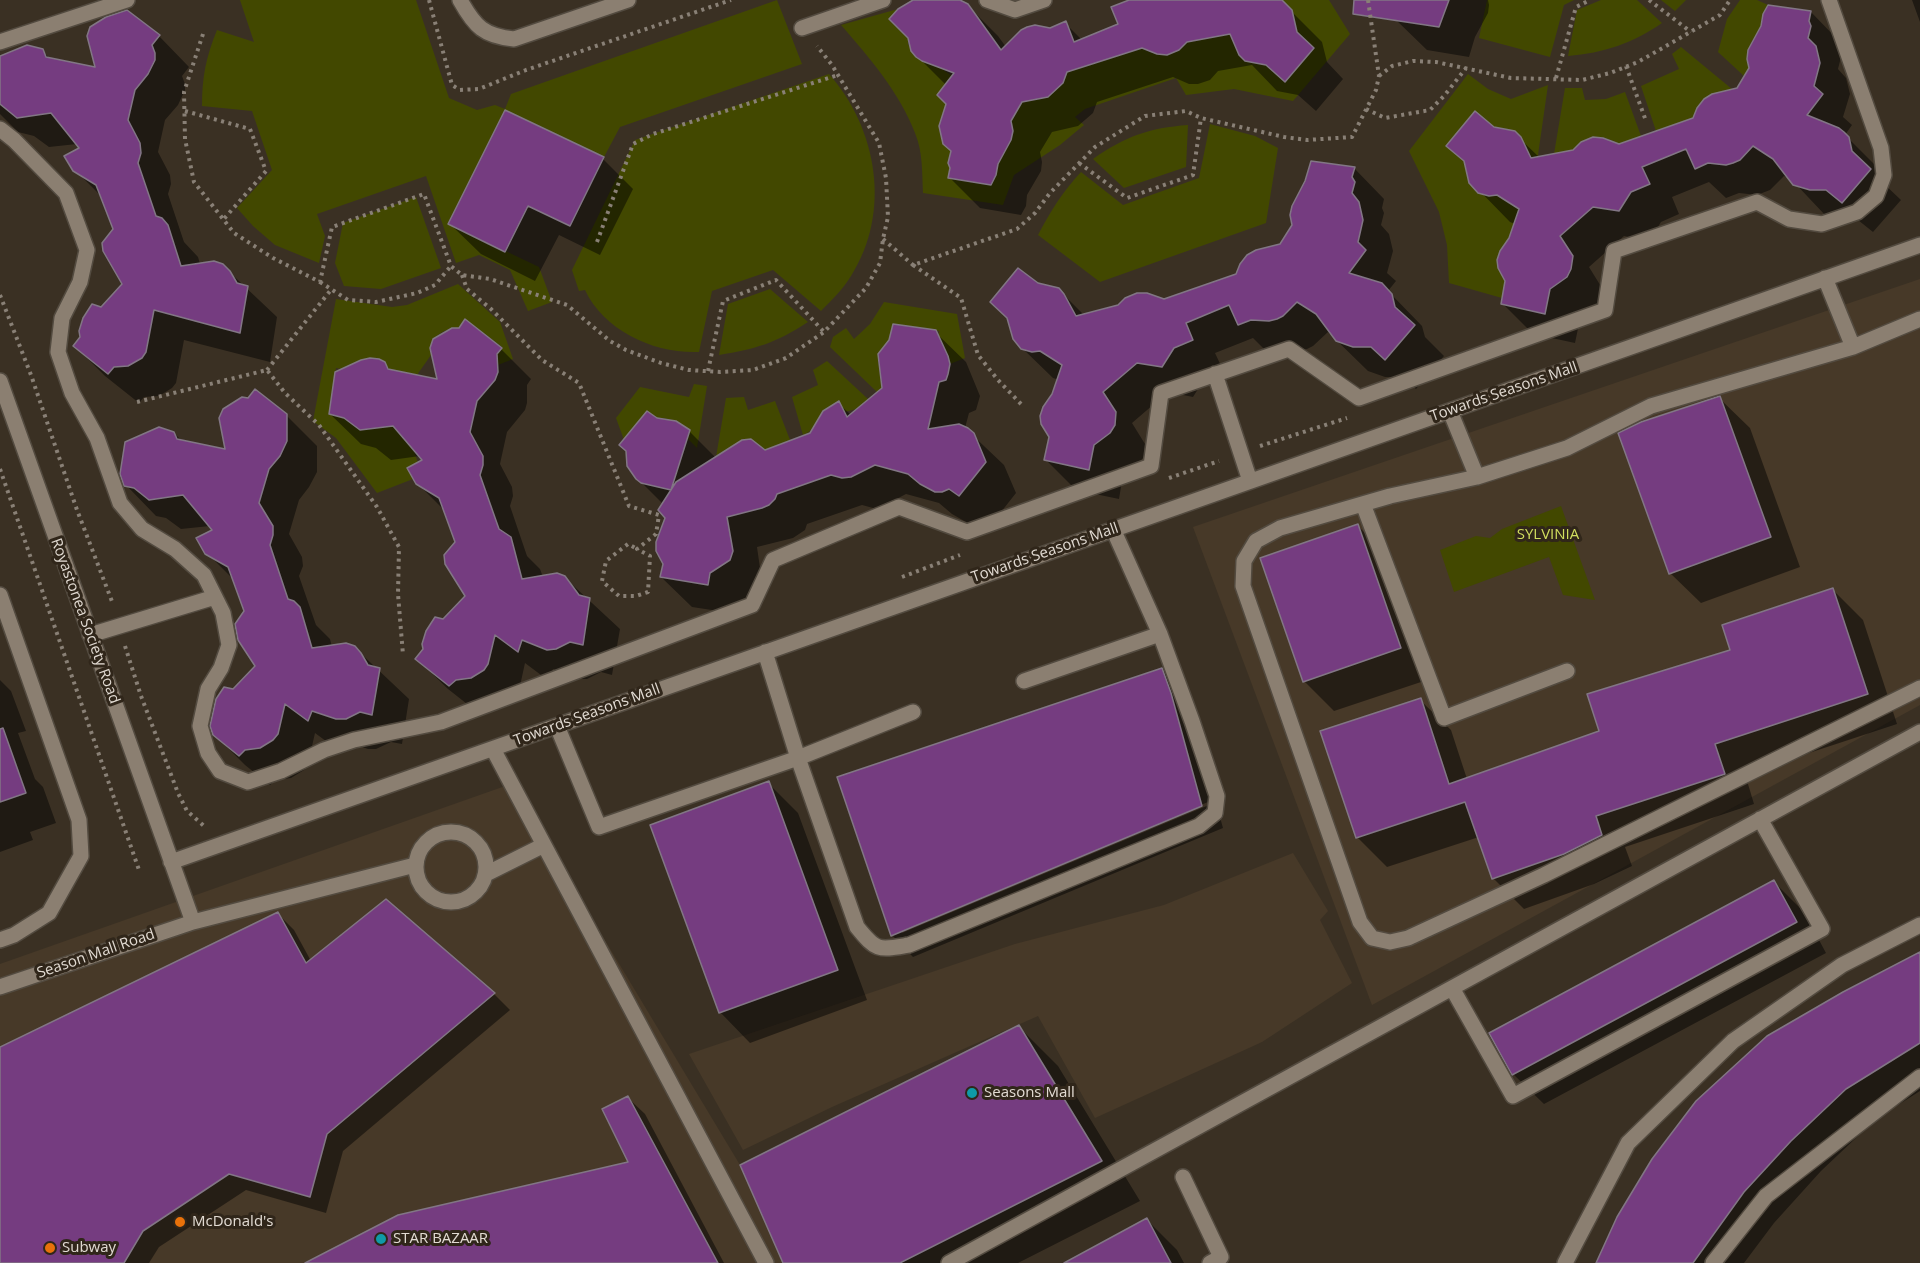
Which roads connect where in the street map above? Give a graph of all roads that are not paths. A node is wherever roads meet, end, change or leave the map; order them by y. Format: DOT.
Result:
graph roads {
  1 [pos="127,0"];
  2 [pos="460,0"];
  3 [pos="628,0"];
  4 [pos="883,0"];
  5 [pos="987,0"];
  6 [pos="1044,0"];
  7 [pos="1828,0"];
  8 [pos="802,28"];
  9 [pos="0,42"];
  10 [pos="0,129"];
  11 [pos="1920,245"];
  12 [pos="1825,278"];
  13 [pos="1920,319"];
  14 [pos="1853,347"];
  15 [pos="1215,374"];
  16 [pos="0,381"];
  17 [pos="1450,411"];
  18 [pos="1477,477"];
  19 [pos="1250,482"];
  20 [pos="1363,504"];
  21 [pos="1113,529"];
  22 [pos="0,595"];
  23 [pos="215,597"];
  24 [pos="1160,634"];
  25 [pos="90,635"];
  26 [pos="765,652"];
  27 [pos="1567,670"];
  28 [pos="1024,681"];
  29 [pos="1920,688"];
  30 [pos="914,712"];
  31 [pos="557,726"];
  32 [pos="1920,732"];
  33 [pos="493,748"];
  34 [pos="798,758"];
  35 [pos="1760,819"];
  36 [pos="544,845"];
  37 [pos="171,862"];
  38 [pos="416,865"];
  39 [pos="486,874"];
  40 [pos="193,922"];
  41 [pos="1920,925"];
  42 [pos="0,940"];
  43 [pos="0,987"];
  44 [pos="1452,988"];
  45 [pos="1920,1077"];
  46 [pos="1183,1178"];
  47 [pos="766,1263"];
  48 [pos="949,1263"];
  49 [pos="1210,1263"];
  50 [pos="1564,1263"];
  51 [pos="1713,1263"];
  1 -- 9 [label="street"];
  2 -- 3 [label="street"];
  4 -- 8 [label="street"];
  5 -- 6 [label="street"];
  7 -- 15 [label="street"];
  10 -- 23 [label="street"];
  11 -- 12 [label="street, Towards Seasons Mall"];
  12 -- 14 [label="street"];
  12 -- 17 [label="street, Towards Seasons Mall"];
  13 -- 14 [label="street"];
  14 -- 18 [label="street"];
  15 -- 19 [label="street"];
  15 -- 23 [label="street"];
  16 -- 25 [label="street, Royastonea Society Road"];
  17 -- 18 [label="street"];
  17 -- 19 [label="street, Towards Seasons Mall"];
  18 -- 20 [label="street"];
  19 -- 21 [label="street, Towards Seasons Mall"];
  20 -- 27 [label="street"];
  20 -- 29 [label="street"];
  21 -- 24 [label="street"];
  21 -- 26 [label="street, Towards Seasons Mall"];
  22 -- 42 [label="street"];
  23 -- 25 [label="street"];
  24 -- 28 [label="street"];
  24 -- 34 [label="street"];
  25 -- 37 [label="street, Royastonea Society Road"];
  26 -- 31 [label="street, Towards Seasons Mall"];
  26 -- 34 [label="street"];
  30 -- 34 [label="street"];
  31 -- 33 [label="street, Towards Seasons Mall"];
  31 -- 34 [label="street"];
  32 -- 35 [label="street"];
  33 -- 36 [label="street"];
  33 -- 37 [label="street, Towards Seasons Mall"];
  35 -- 44 [label="street"];
  35 -- 44 [label="street"];
  36 -- 39 [label="street"];
  36 -- 47 [label="street"];
  37 -- 40 [label="street, Royastonea Society Road"];
  38 -- 39 [label="street"];
  38 -- 39 [label="street"];
  38 -- 40 [label="street, Season Mall Road"];
  40 -- 43 [label="street, Season Mall Road"];
  41 -- 50 [label="street"];
  44 -- 48 [label="street"];
  45 -- 51 [label="street"];
  46 -- 49 [label="street"];
}
